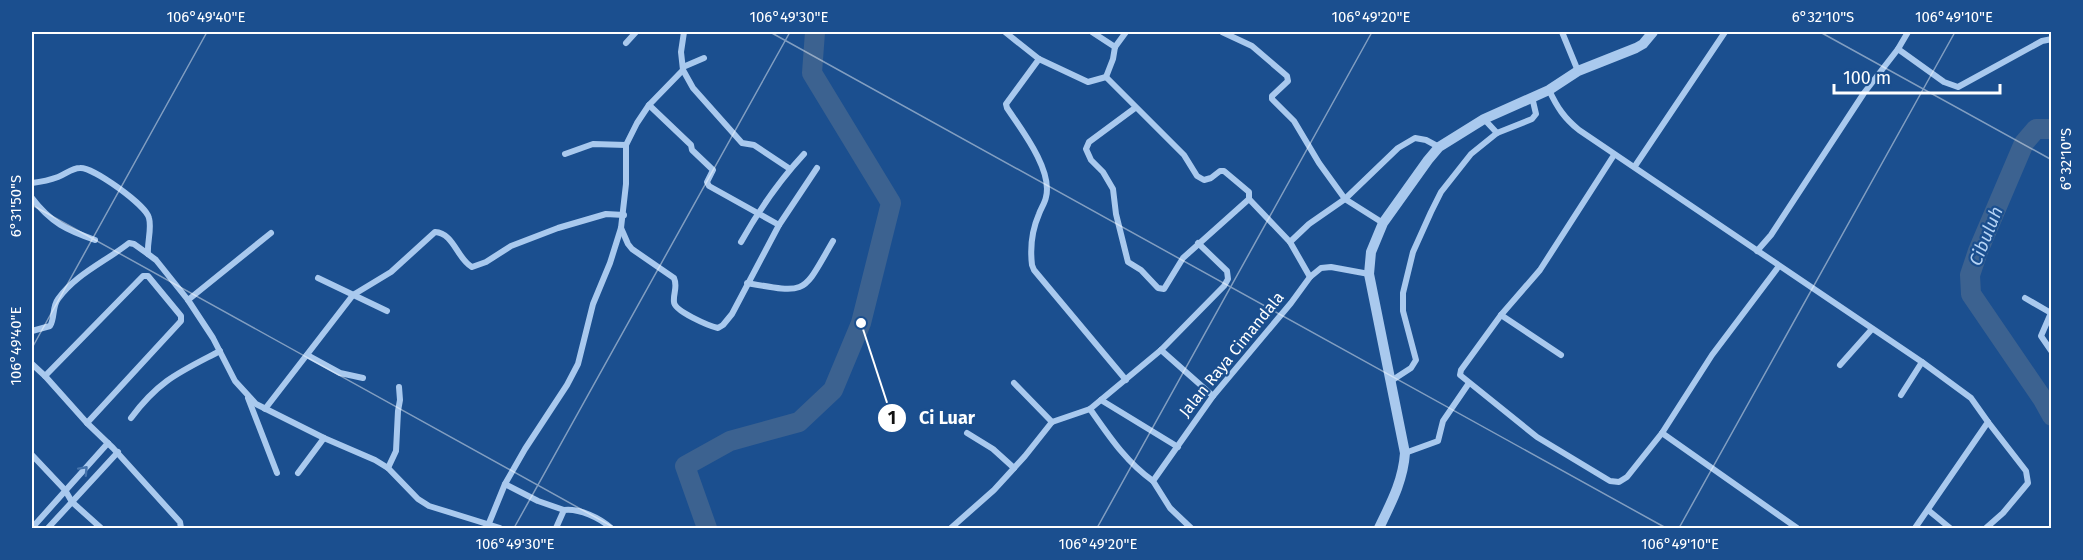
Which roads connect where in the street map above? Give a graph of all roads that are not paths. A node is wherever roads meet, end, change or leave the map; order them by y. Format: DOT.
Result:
graph roads {
  1 [pos="636,32"];
  2 [pos="684,32"];
  3 [pos="1005,32"];
  4 [pos="1092,32"];
  5 [pos="1126,32"];
  6 [pos="1222,32"];
  7 [pos="1562,32"];
  8 [pos="1653,32"];
  9 [pos="1725,32"];
  10 [pos="1908,32"];
  11 [pos="2052,39"];
  12 [pos="626,43"];
  13 [pos="1115,47"];
  14 [pos="1898,49"];
  15 [pos="704,58"];
  16 [pos="1040,58"];
  17 [pos="683,69"];
  18 [pos="1578,71"];
  19 [pos="1106,77"];
  20 [pos="1549,90"];
  21 [pos="1532,97"];
  22 [pos="649,105"];
  23 [pos="1135,108"];
  24 [pos="1484,119"];
  25 [pos="1497,133"];
  26 [pos="626,145"];
  27 [pos="1439,147"];
  28 [pos="565,154"];
  29 [pos="804,154"];
  30 [pos="1614,154"];
  31 [pos="1635,166"];
  32 [pos="817,168"];
  33 [pos="790,169"];
  34 [pos="32,183"];
  35 [pos="32,198"];
  36 [pos="1249,198"];
  37 [pos="1345,199"];
  38 [pos="757,213"];
  39 [pos="624,215"];
  40 [pos="1383,223"];
  41 [pos="779,225"];
  42 [pos="621,228"];
  43 [pos="271,233"];
  44 [pos="95,240"];
  45 [pos="833,241"];
  46 [pos="741,242"];
  47 [pos="1290,242"];
  48 [pos="1198,243"];
  49 [pos="1757,251"];
  50 [pos="148,254"];
  51 [pos="1779,266"];
  52 [pos="1369,274"];
  53 [pos="1310,277"];
  54 [pos="318,278"];
  55 [pos="747,283"];
  56 [pos="353,295"];
  57 [pos="2025,298"];
  58 [pos="188,300"];
  59 [pos="387,311"];
  60 [pos="2051,312"];
  61 [pos="1501,315"];
  62 [pos="1872,329"];
  63 [pos="32,331"];
  64 [pos="1161,350"];
  65 [pos="220,351"];
  66 [pos="2052,351"];
  67 [pos="1561,355"];
  68 [pos="307,356"];
  69 [pos="1922,362"];
  70 [pos="32,364"];
  71 [pos="1840,365"];
  72 [pos="45,376"];
  73 [pos="363,378"];
  74 [pos="1126,380"];
  75 [pos="1391,381"];
  76 [pos="1014,382"];
  77 [pos="1469,383"];
  78 [pos="399,387"];
  79 [pos="246,393"];
  80 [pos="1901,395"];
  81 [pos="1213,396"];
  82 [pos="1101,400"];
  83 [pos="1090,409"];
  84 [pos="264,410"];
  85 [pos="131,418"];
  86 [pos="1052,422"];
  87 [pos="1988,422"];
  88 [pos="87,423"];
  89 [pos="967,433"];
  90 [pos="1662,433"];
  91 [pos="324,438"];
  92 [pos="108,443"];
  93 [pos="1178,447"];
  94 [pos="118,452"];
  95 [pos="1405,453"];
  96 [pos="32,455"];
  97 [pos="388,468"];
  98 [pos="1014,468"];
  99 [pos="277,473"];
  100 [pos="298,473"];
  101 [pos="1153,481"];
  102 [pos="505,484"];
  103 [pos="65,490"];
  104 [pos="72,502"];
  105 [pos="564,510"];
  106 [pos="1928,510"];
  107 [pos="488,526"];
  108 [pos="32,528"];
  109 [pos="48,528"];
  110 [pos="101,528"];
  111 [pos="181,528"];
  112 [pos="500,528"];
  113 [pos="556,528"];
  114 [pos="611,528"];
  115 [pos="951,528"];
  116 [pos="1191,528"];
  117 [pos="1379,528"];
  118 [pos="1797,528"];
  119 [pos="1915,528"];
  120 [pos="1950,528"];
  121 [pos="1986,528"];
  1 -- 12 [label="street"];
  2 -- 17 [label="street"];
  3 -- 16 [label="street"];
  4 -- 13 [label="street"];
  5 -- 13 [label="street"];
  6 -- 37 [label="street"];
  7 -- 18 [label="street"];
  8 -- 18 [label="street"];
  9 -- 31 [label="street"];
  10 -- 14 [label="street"];
  11 -- 14 [label="street"];
  13 -- 19 [label="street"];
  14 -- 49 [label="street"];
  15 -- 17 [label="street"];
  16 -- 19 [label="street"];
  16 -- 74 [label="street"];
  17 -- 22 [label="street"];
  17 -- 33 [label="street"];
  18 -- 20 [label="street"];
  19 -- 23 [label="street"];
  20 -- 21 [label="street"];
  20 -- 30 [label="street"];
  21 -- 24 [label="street"];
  21 -- 25 [label="street"];
  22 -- 26 [label="street"];
  22 -- 38 [label="street"];
  23 -- 36 [label="street"];
  23 -- 48 [label="street"];
  24 -- 25 [label="street"];
  24 -- 27 [label="street"];
  25 -- 75 [label="street"];
  26 -- 28 [label="street"];
  26 -- 39 [label="street"];
  27 -- 37 [label="street"];
  27 -- 40 [label="street"];
  29 -- 33 [label="street"];
  30 -- 31 [label="street"];
  30 -- 61 [label="street"];
  31 -- 49 [label="street"];
  32 -- 41 [label="street"];
  33 -- 38 [label="street"];
  34 -- 50 [label="street"];
  35 -- 44 [label="street"];
  36 -- 47 [label="street"];
  36 -- 48 [label="street"];
  37 -- 40 [label="street"];
  37 -- 47 [label="street"];
  38 -- 41 [label="street"];
  38 -- 46 [label="street"];
  39 -- 42 [label="street"];
  39 -- 56 [label="street"];
  40 -- 52 [label="street"];
  41 -- 55 [label="street"];
  42 -- 55 [label="street"];
  42 -- 102 [label="street"];
  43 -- 58 [label="street"];
  45 -- 55 [label="street"];
  47 -- 53 [label="street"];
  48 -- 64 [label="street"];
  49 -- 51 [label="street"];
  50 -- 58 [label="street"];
  50 -- 63 [label="street"];
  51 -- 62 [label="street"];
  51 -- 90 [label="street"];
  52 -- 53 [label="street"];
  52 -- 75 [label="street"];
  53 -- 81 [label="street, Jalan Raya Cimandala"];
  54 -- 56 [label="street"];
  56 -- 59 [label="street"];
  56 -- 68 [label="street"];
  57 -- 60 [label="street"];
  58 -- 65 [label="street"];
  60 -- 66 [label="street"];
  61 -- 67 [label="street"];
  61 -- 77 [label="street"];
  62 -- 69 [label="street"];
  62 -- 71 [label="street"];
  64 -- 74 [label="street"];
  64 -- 81 [label="street"];
  65 -- 79 [label="street"];
  65 -- 85 [label="street"];
  68 -- 73 [label="street"];
  68 -- 84 [label="street"];
  69 -- 80 [label="street"];
  69 -- 87 [label="street"];
  70 -- 72 [label="street"];
  72 -- 88 [label="street"];
  72 -- 88 [label="street"];
  74 -- 82 [label="street"];
  75 -- 95 [label="street"];
  76 -- 86 [label="street"];
  77 -- 90 [label="street"];
  77 -- 95 [label="street"];
  78 -- 97 [label="street"];
  79 -- 84 [label="street"];
  79 -- 99 [label="street"];
  81 -- 93 [label="street, Jalan Raya Cimandala"];
  82 -- 83 [label="street"];
  82 -- 93 [label="street"];
  83 -- 86 [label="street"];
  83 -- 101 [label="street"];
  84 -- 91 [label="street"];
  86 -- 98 [label="street"];
  87 -- 106 [label="street"];
  87 -- 121 [label="street"];
  88 -- 92 [label="street"];
  89 -- 98 [label="street"];
  90 -- 118 [label="street"];
  91 -- 97 [label="street"];
  91 -- 100 [label="street"];
  92 -- 94 [label="street"];
  103 -- 92 [label="street, one-way"];
  93 -- 101 [label="street, Jalan Raya Cimandala"];
  94 -- 104 [label="street"];
  94 -- 111 [label="street"];
  95 -- 117 [label="street"];
  96 -- 103 [label="street"];
  97 -- 107 [label="street"];
  98 -- 115 [label="street"];
  101 -- 116 [label="street"];
  102 -- 105 [label="street"];
  102 -- 107 [label="street"];
  103 -- 104 [label="street"];
  103 -- 108 [label="street"];
  104 -- 109 [label="street"];
  104 -- 110 [label="street"];
  105 -- 113 [label="street"];
  105 -- 114 [label="street"];
  106 -- 119 [label="street"];
  106 -- 120 [label="street"];
  107 -- 112 [label="street"];
}
